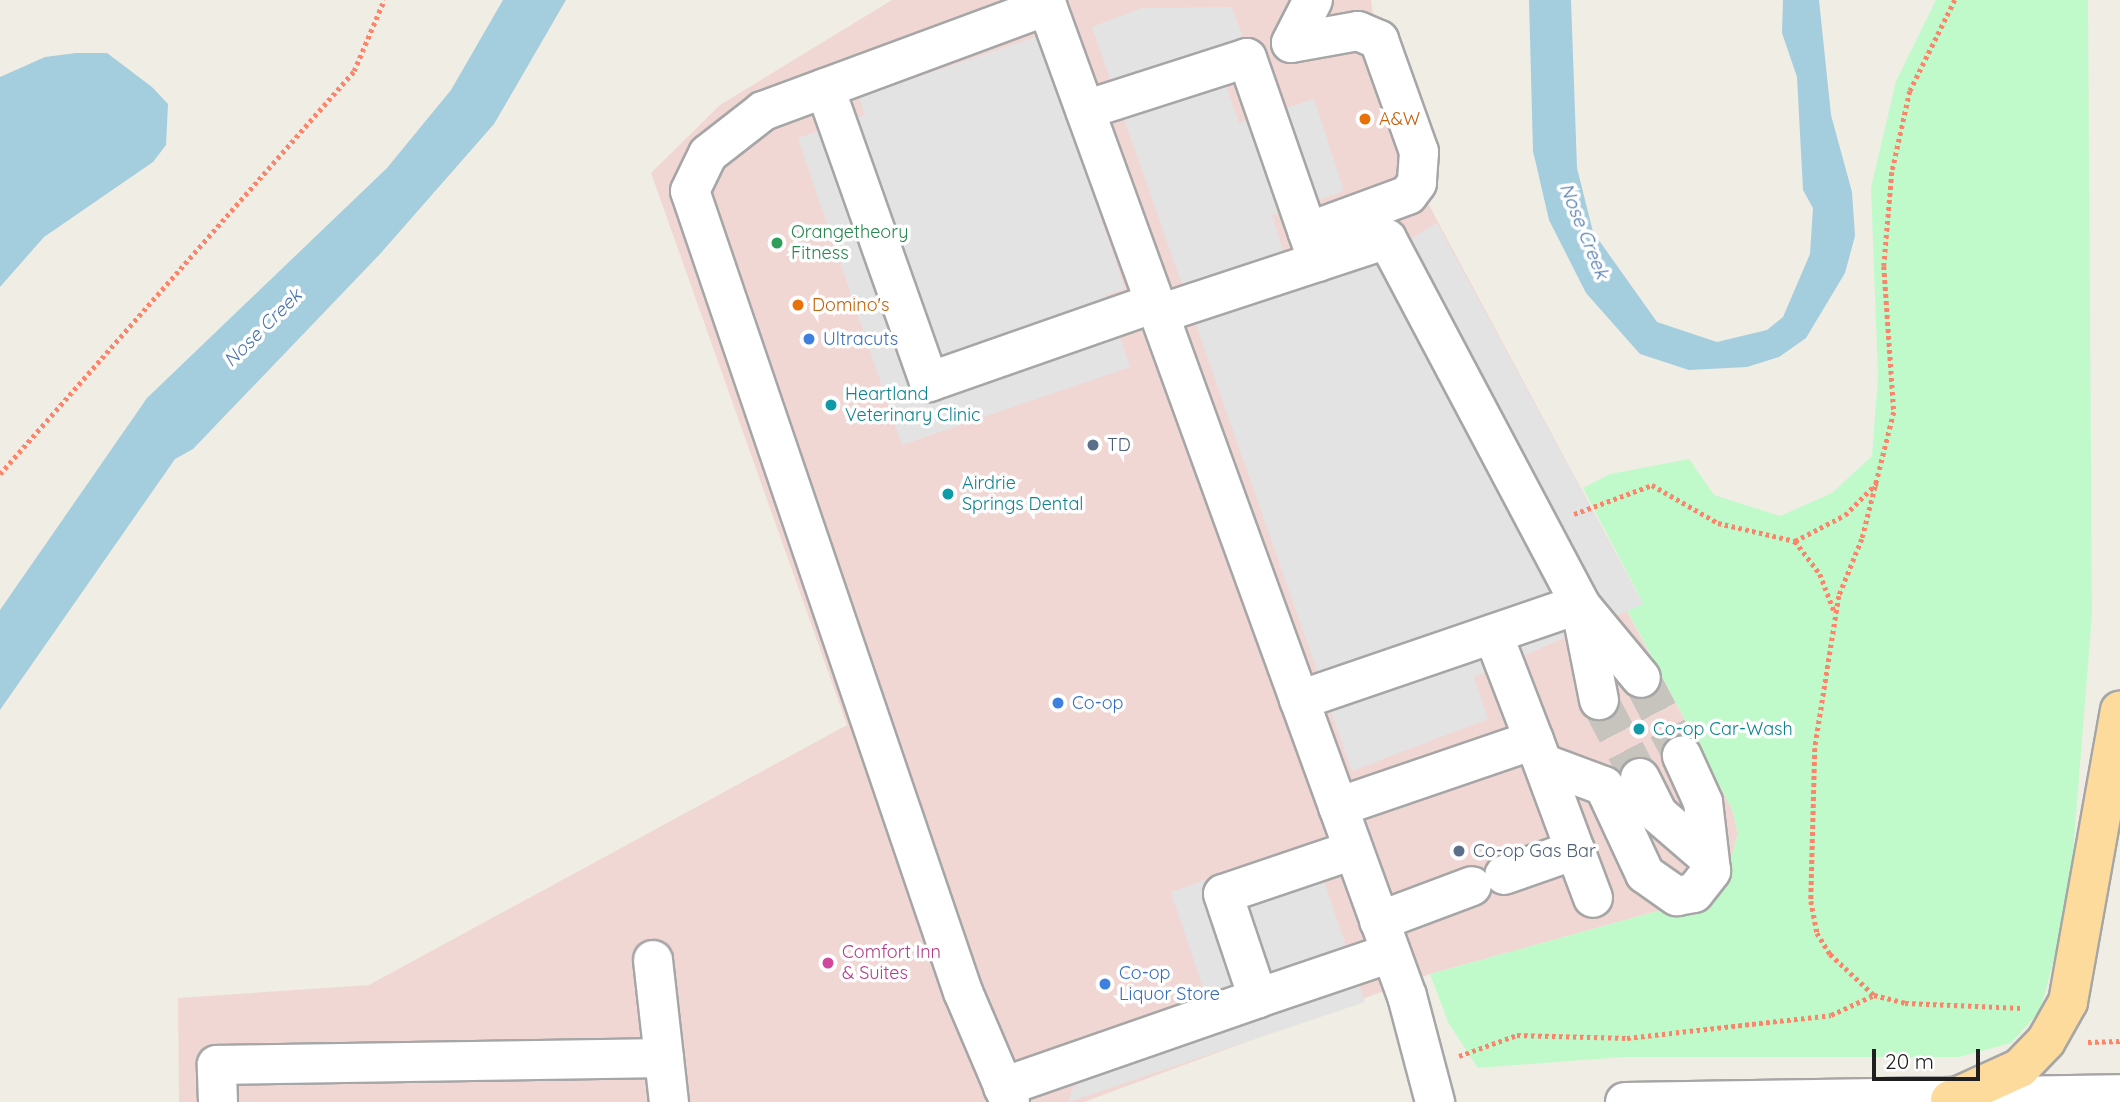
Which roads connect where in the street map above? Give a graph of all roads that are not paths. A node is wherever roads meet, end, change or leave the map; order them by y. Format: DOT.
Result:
graph roads {
  1 [pos="1313,0"];
  2 [pos="1046,3"];
  3 [pos="825,88"];
  4 [pos="1085,110"];
  5 [pos="1313,247"];
  6 [pos="1157,309"];
  7 [pos="1580,604"];
  8 [pos="1493,634"];
  9 [pos="1641,678"];
  10 [pos="1299,700"];
  11 [pos="1599,700"];
  12 [pos="2120,711"];
  13 [pos="1539,752"];
  14 [pos="1682,756"];
  15 [pos="1640,778"];
  16 [pos="1338,807"];
  17 [pos="1353,850"];
  18 [pos="1575,850"];
  19 [pos="1709,858"];
  20 [pos="1593,898"];
  21 [pos="1385,937"];
  22 [pos="653,960"];
  23 [pos="1258,998"];
  24 [pos="664,1058"];
  25 [pos="2120,1094"];
  26 [pos="1006,1095"];
  27 [pos="1952,1101"];
  28 [pos="218,1102"];
  29 [pos="669,1102"];
  30 [pos="1435,1102"];
  31 [pos="1625,1102"];
  1 -- 5 [label="street"];
  2 -- 3 [label="street"];
  2 -- 4 [label="street"];
  3 -- 6 [label="street"];
  3 -- 26 [label="street"];
  4 -- 5 [label="street"];
  4 -- 6 [label="street"];
  5 -- 6 [label="street"];
  5 -- 7 [label="street"];
  6 -- 10 [label="street"];
  7 -- 8 [label="street"];
  7 -- 9 [label="street"];
  7 -- 11 [label="street"];
  8 -- 10 [label="street"];
  8 -- 13 [label="street"];
  10 -- 16 [label="street"];
  12 -- 27 [label="main road"];
  13 -- 16 [label="street"];
  13 -- 18 [label="street"];
  13 -- 19 [label="street"];
  14 -- 19 [label="street"];
  15 -- 19 [label="street"];
  16 -- 17 [label="street"];
  17 -- 21 [label="street"];
  17 -- 23 [label="street"];
  18 -- 20 [label="street"];
  18 -- 21 [label="street"];
  21 -- 23 [label="street"];
  21 -- 30 [label="street"];
  22 -- 24 [label="street"];
  23 -- 26 [label="street"];
  24 -- 28 [label="street"];
  24 -- 29 [label="street"];
  25 -- 27 [label="street"];
  27 -- 31 [label="street"];
}
